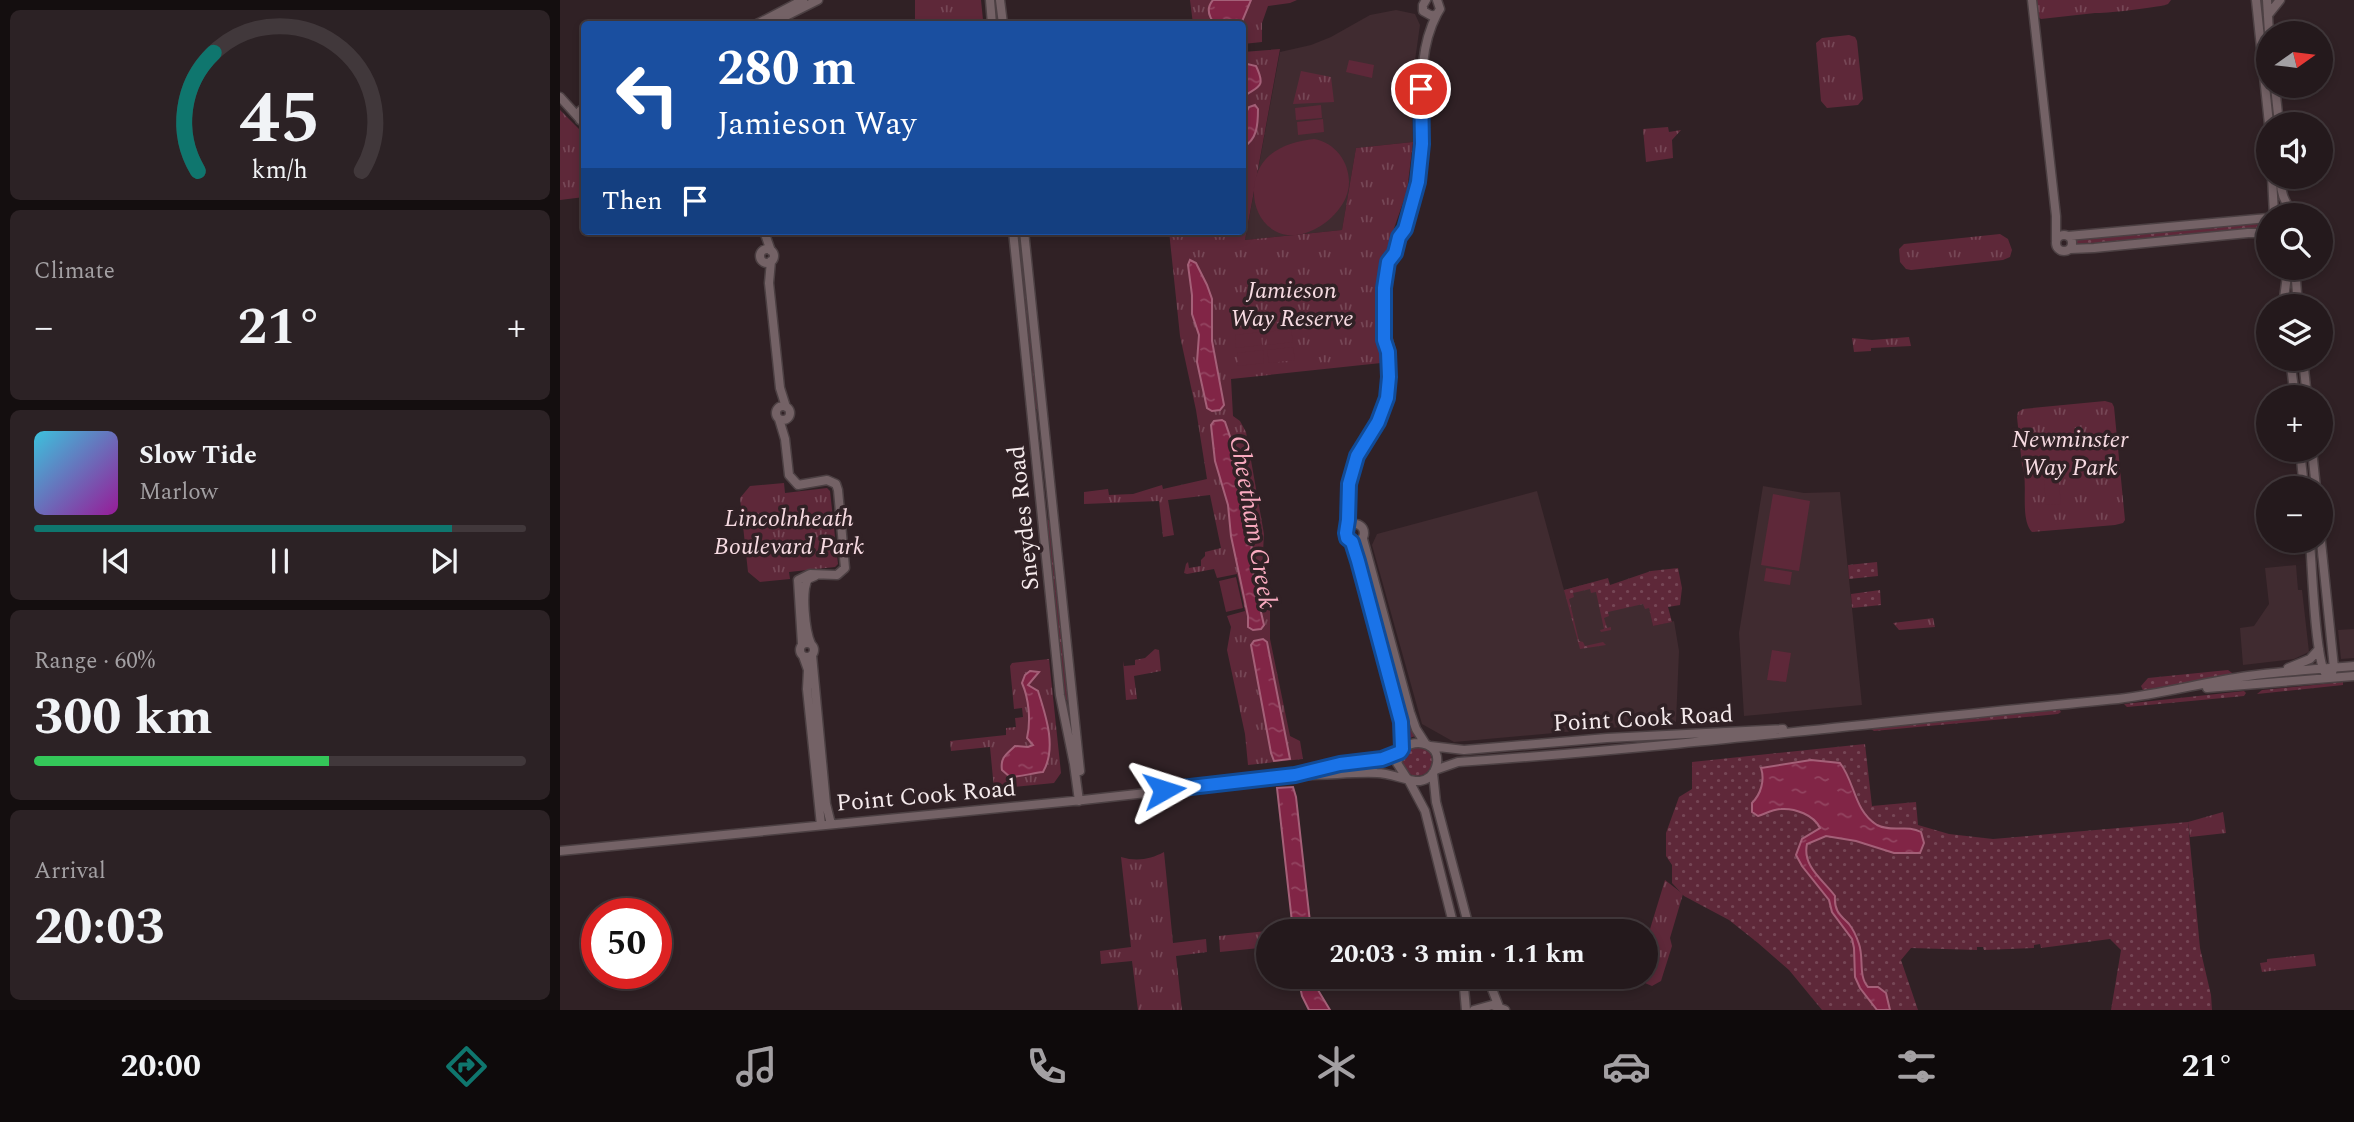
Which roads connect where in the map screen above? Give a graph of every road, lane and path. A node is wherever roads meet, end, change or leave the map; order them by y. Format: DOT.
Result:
graph roads {
  1 [pos="803,0"];
  2 [pos="818,0"];
  3 [pos="990,0"];
  4 [pos="1000,0"];
  5 [pos="1426,0"];
  6 [pos="1437,0"];
  7 [pos="2032,0"];
  8 [pos="2256,0"];
  9 [pos="2267,0"];
  10 [pos="2280,0"];
  11 [pos="1424,12"];
  12 [pos="1437,14"];
  13 [pos="2267,15"];
  14 [pos="763,21"];
  15 [pos="776,21"];
  16 [pos="992,21"];
  17 [pos="1003,21"];
  18 [pos="2268,21"];
  19 [pos="1428,35"];
  20 [pos="564,100"];
  21 [pos="581,107"];
  22 [pos="2268,112"];
  23 [pos="581,119"];
  24 [pos="2256,219"];
  25 [pos="2256,232"];
  26 [pos="764,235"];
  27 [pos="765,235"];
  28 [pos="1013,235"];
  29 [pos="1024,235"];
  30 [pos="2062,237"];
  31 [pos="2070,249"];
  32 [pos="762,251"];
  33 [pos="771,251"];
  34 [pos="767,262"];
  35 [pos="1349,508"];
  36 [pos="1357,524"];
  37 [pos="1348,528"];
  38 [pos="1363,539"];
  39 [pos="1352,542"];
  40 [pos="2311,553"];
  41 [pos="2322,553"];
  42 [pos="806,644"];
  43 [pos="1392,648"];
  44 [pos="2319,649"];
  45 [pos="1382,652"];
  46 [pos="808,656"];
  47 [pos="2354,666"];
  48 [pos="2323,668"];
  49 [pos="2334,668"];
  50 [pos="2279,672"];
  51 [pos="2354,676"];
  52 [pos="2242,677"];
  53 [pos="2329,678"];
  54 [pos="2251,686"];
  55 [pos="2180,690"];
  56 [pos="1653,739"];
  57 [pos="1428,745"];
  58 [pos="1529,745"];
  59 [pos="1606,749"];
  60 [pos="1401,750"];
  61 [pos="1434,771"];
  62 [pos="1295,775"];
  63 [pos="1407,778"];
  64 [pos="1081,801"];
  65 [pos="831,824"];
  66 [pos="821,825"];
  67 [pos="560,851"];
  68 [pos="1452,919"];
  69 [pos="1467,919"];
  70 [pos="1464,989"];
  71 [pos="1493,989"];
  72 [pos="1502,1008"];
  73 [pos="1465,1010"];
  74 [pos="1474,1010"];
  1 -- 14 [label="main road"];
  2 -- 15 [label="main road"];
  3 -- 16 [label="main road"];
  4 -- 17 [label="main road"];
  5 -- 11 [label="main road"];
  6 -- 12 [label="main road"];
  7 -- 30 [label="main road"];
  8 -- 22 [label="main road"];
  9 -- 13 [label="main road"];
  10 -- 13 [label="main road"];
  11 -- 12 [label="main road"];
  11 -- 19 [label="main road"];
  12 -- 19 [label="main road"];
  13 -- 18 [label="main road"];
  19 -- 35 [label="main road"];
  20 -- 21 [label="main road"];
  20 -- 23 [label="main road"];
  24 -- 30 [label="main road"];
  25 -- 31 [label="main road"];
  26 -- 32 [label="main road"];
  27 -- 33 [label="main road"];
  28 -- 64 [label="main road, Sneydes Road"];
  29 -- 64 [label="main road, Sneydes Road"];
  30 -- 31 [label="main road"];
  30 -- 31 [label="main road"];
  32 -- 33 [label="main road"];
  32 -- 34 [label="main road"];
  33 -- 34 [label="main road"];
  34 -- 42 [label="main road"];
  35 -- 36 [label="main road"];
  35 -- 37 [label="main road"];
  36 -- 37 [label="main road"];
  36 -- 38 [label="main road"];
  37 -- 39 [label="main road"];
  38 -- 39 [label="main road"];
  38 -- 43 [label="main road"];
  39 -- 45 [label="main road"];
  40 -- 44 [label="main road"];
  41 -- 49 [label="main road"];
  42 -- 46 [label="main road"];
  42 -- 46 [label="main road"];
  43 -- 45 [label="main road"];
  43 -- 57 [label="main road"];
  44 -- 48 [label="main road"];
  44 -- 50 [label="main road"];
  45 -- 60 [label="main road"];
  46 -- 65 [label="main road"];
  46 -- 66 [label="main road"];
  47 -- 49 [label="main road, Point Cook Road"];
  48 -- 49 [label="main road, Point Cook Road"];
  48 -- 50 [label="main road, Point Cook Road"];
  48 -- 53 [label="main road"];
  49 -- 53 [label="main road"];
  50 -- 52 [label="main road, Point Cook Road"];
  51 -- 53 [label="main road, Point Cook Road"];
  52 -- 54 [label="main road"];
  52 -- 55 [label="main road, Point Cook Road"];
  53 -- 54 [label="main road, Point Cook Road"];
  54 -- 55 [label="main road, Point Cook Road"];
  55 -- 56 [label="main road, Point Cook Road"];
  56 -- 58 [label="main road, Point Cook Road"];
  56 -- 59 [label="main road, Point Cook Road"];
  57 -- 58 [label="main road, Point Cook Road"];
  57 -- 60 [label="main road"];
  57 -- 61 [label="main road"];
  58 -- 59 [label="main road"];
  59 -- 61 [label="main road, Point Cook Road"];
  60 -- 62 [label="main road, Point Cook Road"];
  60 -- 63 [label="main road"];
  61 -- 63 [label="main road"];
  61 -- 69 [label="main road"];
  62 -- 63 [label="main road, Point Cook Road"];
  62 -- 64 [label="main road, Point Cook Road"];
  63 -- 68 [label="main road"];
  64 -- 65 [label="main road, Point Cook Road"];
  65 -- 66 [label="main road, Point Cook Road"];
  66 -- 67 [label="main road, Point Cook Road"];
  70 -- 73 [label="main road"];
  71 -- 72 [label="main road"];
  72 -- 74 [label="main road"];
}
